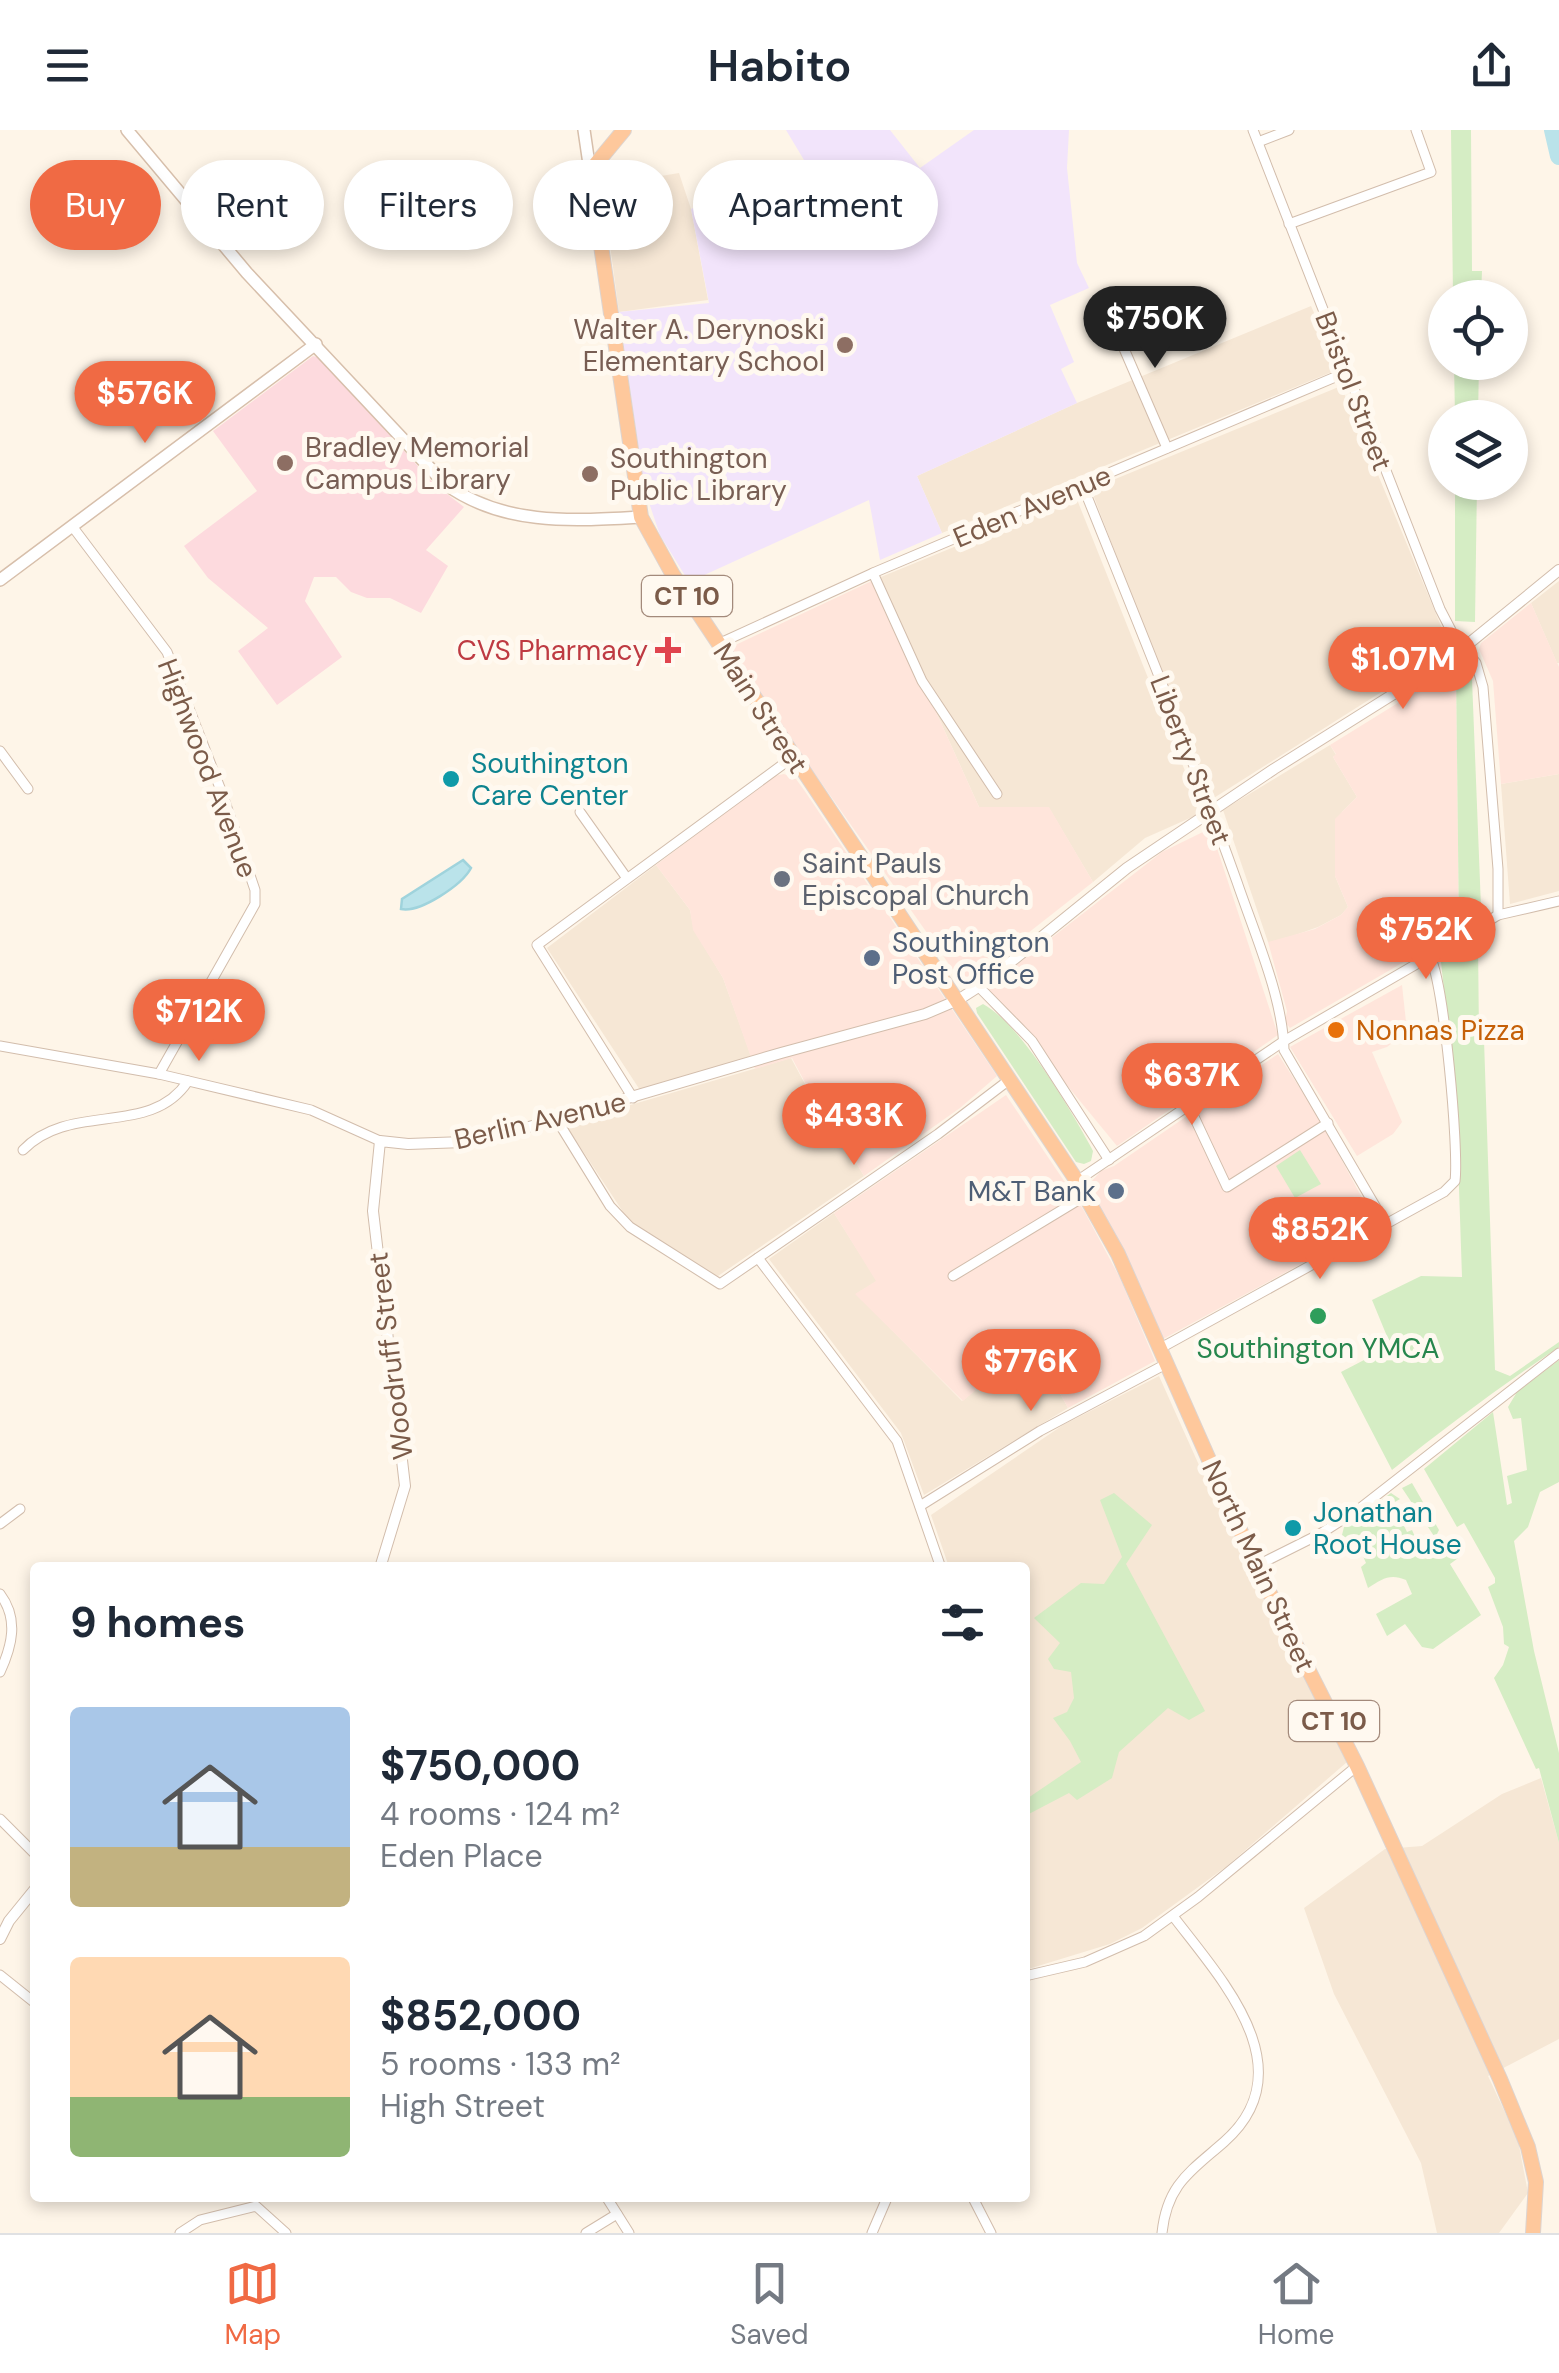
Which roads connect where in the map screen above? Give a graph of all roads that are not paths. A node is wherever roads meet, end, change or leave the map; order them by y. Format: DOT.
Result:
graph roads {
  1 [pos="127,130"];
  2 [pos="584,130"];
  3 [pos="624,130"];
  4 [pos="1253,130"];
  5 [pos="1290,130"];
  6 [pos="1416,130"];
  7 [pos="1258,142"];
  8 [pos="588,160"];
  9 [pos="600,160"];
  10 [pos="1290,224"];
  11 [pos="602,250"];
  12 [pos="1135,294"];
  13 [pos="316,344"];
  14 [pos="1347,372"];
  15 [pos="1167,448"];
  16 [pos="1082,484"];
  17 [pos="641,517"];
  18 [pos="72,526"];
  19 [pos="1559,570"];
  20 [pos="874,573"];
  21 [pos="0,580"];
  22 [pos="718,644"];
  23 [pos="1464,647"];
  24 [pos="0,751"];
  25 [pos="793,757"];
  26 [pos="28,789"];
  27 [pos="997,794"];
  28 [pos="1213,810"];
  29 [pos="580,812"];
  30 [pos="626,877"];
  31 [pos="1559,901"];
  32 [pos="1498,915"];
  33 [pos="1430,957"];
  34 [pos="980,988"];
  35 [pos="958,1000"];
  36 [pos="1284,1042"];
  37 [pos="0,1046"];
  38 [pos="159,1074"];
  39 [pos="1009,1080"];
  40 [pos="188,1081"];
  41 [pos="634,1098"];
  42 [pos="1189,1106"];
  43 [pos="557,1120"];
  44 [pos="1328,1123"];
  45 [pos="380,1141"];
  46 [pos="23,1150"];
  47 [pos="1109,1160"];
  48 [pos="1076,1181"];
  49 [pos="1086,1196"];
  50 [pos="1385,1223"];
  51 [pos="758,1258"];
  52 [pos="954,1276"];
  53 [pos="1159,1349"];
  54 [pos="1559,1354"];
  55 [pos="1166,1364"];
  56 [pos="920,1506"];
  57 [pos="20,1509"];
  58 [pos="0,1524"];
  59 [pos="382,1562"];
  60 [pos="939,1562"];
  61 [pos="1256,1566"];
  62 [pos="0,1594"];
  63 [pos="0,1672"];
  64 [pos="1357,1766"];
  65 [pos="0,1820"];
  66 [pos="30,1849"];
  67 [pos="30,1895"];
  68 [pos="1173,1916"];
  69 [pos="0,1938"];
  70 [pos="0,1975"];
  71 [pos="1030,1975"];
  72 [pos="30,1999"];
  73 [pos="610,2202"];
  74 [pos="884,2202"];
  75 [pos="975,2202"];
  76 [pos="618,2214"];
  77 [pos="180,2233"];
  78 [pos="286,2233"];
  79 [pos="586,2233"];
  80 [pos="628,2233"];
  81 [pos="872,2233"];
  82 [pos="992,2233"];
  83 [pos="1162,2233"];
  84 [pos="1532,2233"];
  1 -- 13 [label="main road"];
  2 -- 8 [label="main road"];
  3 -- 9 [label="highway"];
  4 -- 7 [label="street, Bristol Street"];
  5 -- 7 [label="street"];
  6 -- 10 [label="street"];
  7 -- 10 [label="street, Bristol Street"];
  10 -- 14 [label="street, Bristol Street"];
  11 -- 17 [label="highway, Main Street / CT 10"];
  12 -- 15 [label="street"];
  13 -- 17 [label="main road"];
  13 -- 18 [label="main road"];
  14 -- 15 [label="street, Eden Avenue"];
  14 -- 23 [label="street, Bristol Street"];
  15 -- 16 [label="street, Eden Avenue"];
  16 -- 20 [label="street, Eden Avenue"];
  16 -- 28 [label="street, Liberty Street"];
  17 -- 22 [label="highway, Main Street / CT 10"];
  18 -- 21 [label="main road"];
  18 -- 38 [label="street, Highwood Avenue"];
  19 -- 23 [label="street, Berlin Avenue"];
  20 -- 22 [label="street, Eden Avenue"];
  20 -- 27 [label="street"];
  22 -- 25 [label="highway, Main Street / CT 10"];
  23 -- 28 [label="street, Berlin Avenue"];
  23 -- 32 [label="street, Bristol Street"];
  24 -- 26 [label="street"];
  25 -- 30 [label="street"];
  25 -- 35 [label="highway, Main Street / CT 10"];
  28 -- 34 [label="street, Berlin Avenue"];
  28 -- 36 [label="street, Liberty Street"];
  29 -- 30 [label="street"];
  30 -- 41 [label="street"];
  31 -- 32 [label="street"];
  32 -- 33 [label="street"];
  33 -- 36 [label="street"];
  33 -- 50 [label="street"];
  34 -- 35 [label="street, Berlin Avenue"];
  34 -- 47 [label="street"];
  35 -- 39 [label="highway, Main Street / CT 10"];
  35 -- 41 [label="street, Berlin Avenue"];
  36 -- 42 [label="street"];
  36 -- 44 [label="street, Liberty Street"];
  37 -- 38 [label="street, Berlin Avenue"];
  38 -- 40 [label="street, Berlin Avenue"];
  39 -- 48 [label="highway, Main Street / CT 10"];
  39 -- 51 [label="street"];
  40 -- 45 [label="street, Berlin Avenue"];
  40 -- 46 [label="street"];
  41 -- 43 [label="street, Berlin Avenue"];
  42 -- 44 [label="street"];
  42 -- 47 [label="street"];
  43 -- 45 [label="street, Berlin Avenue"];
  43 -- 51 [label="street"];
  44 -- 50 [label="street, Liberty Street"];
  45 -- 59 [label="street, Woodruff Street"];
  47 -- 48 [label="street"];
  48 -- 49 [label="highway, North Main Street / CT 10"];
  49 -- 52 [label="street"];
  49 -- 53 [label="highway, North Main Street / CT 10"];
  50 -- 53 [label="street"];
  51 -- 56 [label="street"];
  53 -- 55 [label="highway, North Main Street / CT 10"];
  54 -- 61 [label="street"];
  55 -- 56 [label="street"];
  55 -- 61 [label="highway, North Main Street / CT 10"];
  56 -- 60 [label="street"];
  57 -- 58 [label="street"];
  61 -- 64 [label="highway, North Main Street / CT 10"];
  62 -- 63 [label="street"];
  64 -- 68 [label="street"];
  64 -- 84 [label="highway, North Main Street / CT 10"];
  65 -- 66 [label="street"];
  67 -- 69 [label="street"];
  68 -- 71 [label="street"];
  68 -- 83 [label="street"];
  70 -- 72 [label="street"];
  73 -- 76 [label="street"];
  74 -- 81 [label="street"];
  75 -- 82 [label="street"];
  76 -- 79 [label="street"];
  76 -- 80 [label="street"];
  77 -- 78 [label="street"];
}
